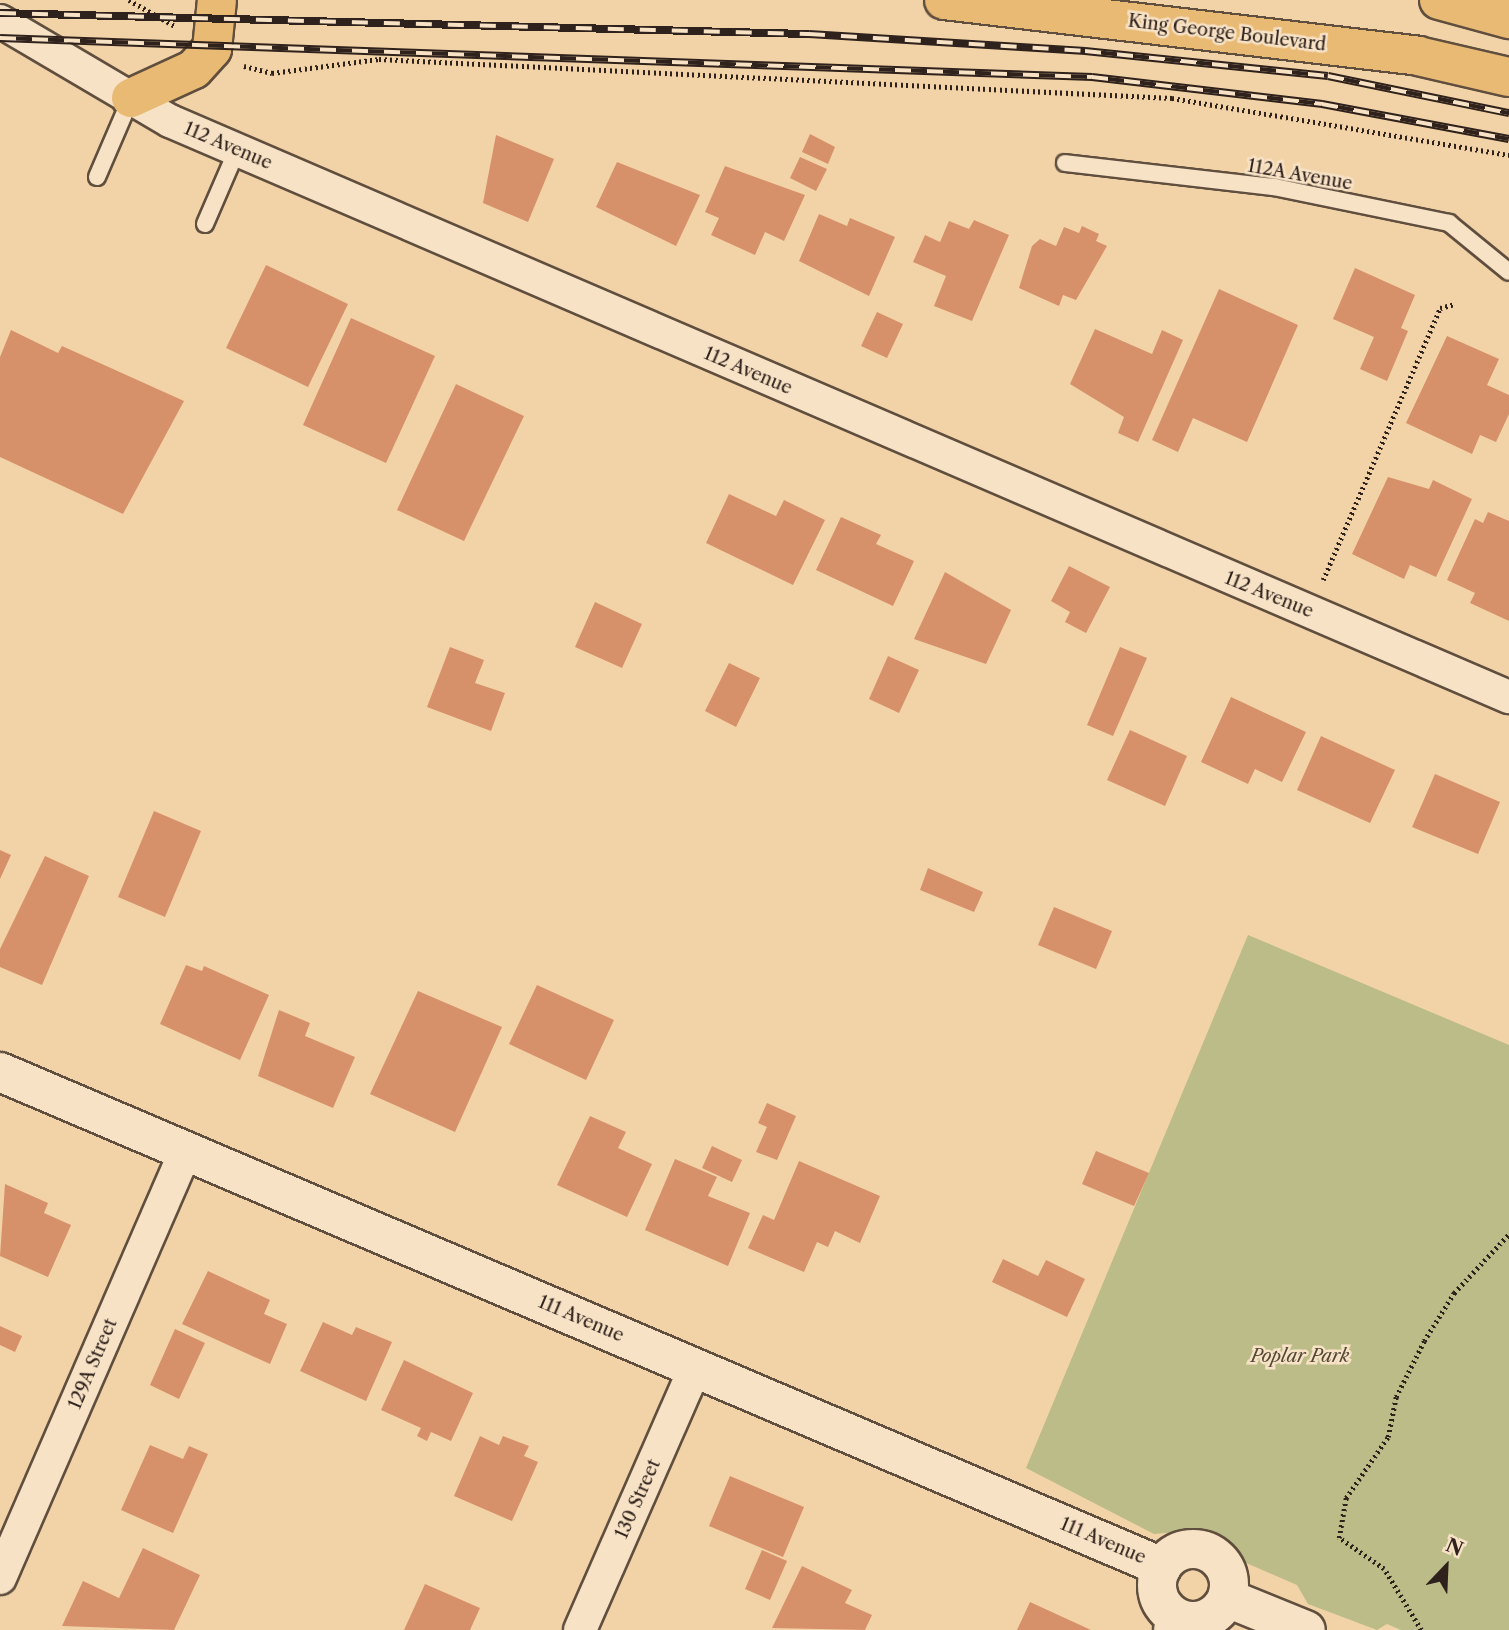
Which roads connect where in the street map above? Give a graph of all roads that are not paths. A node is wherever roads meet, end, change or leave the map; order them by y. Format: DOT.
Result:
graph roads {
  1 [pos="217,0"];
  2 [pos="944,0"];
  3 [pos="1439,0"];
  4 [pos="1509,19"];
  5 [pos="0,21"];
  6 [pos="1509,77"];
  7 [pos="131,98"];
  8 [pos="237,150"];
  9 [pos="1065,163"];
  10 [pos="97,177"];
  11 [pos="205,224"];
  12 [pos="1509,272"];
  13 [pos="1509,697"];
  14 [pos="0,1072"];
  15 [pos="186,1151"];
  16 [pos="695,1368"];
  17 [pos="1162,1567"];
  18 [pos="0,1578"];
  19 [pos="1227,1598"];
  20 [pos="1173,1624"];
  21 [pos="580,1630"];
  22 [pos="1306,1630"];
  1 -- 7 [label="main road"];
  2 -- 6 [label="main road, King George Boulevard"];
  3 -- 4 [label="main road"];
  5 -- 7 [label="street, 112 Avenue"];
  7 -- 8 [label="street, 112 Avenue"];
  7 -- 10 [label="lane"];
  8 -- 11 [label="lane"];
  8 -- 13 [label="street, 112 Avenue"];
  9 -- 12 [label="lane, 112A Avenue"];
  14 -- 15 [label="street, 111 Avenue"];
  15 -- 16 [label="street, 111 Avenue"];
  15 -- 18 [label="street, 129A Street"];
  16 -- 17 [label="street, 111 Avenue"];
  16 -- 21 [label="street, 130 Street"];
  17 -- 19 [label="street"];
  17 -- 20 [label="street"];
  19 -- 20 [label="street"];
  19 -- 22 [label="street"];
}
